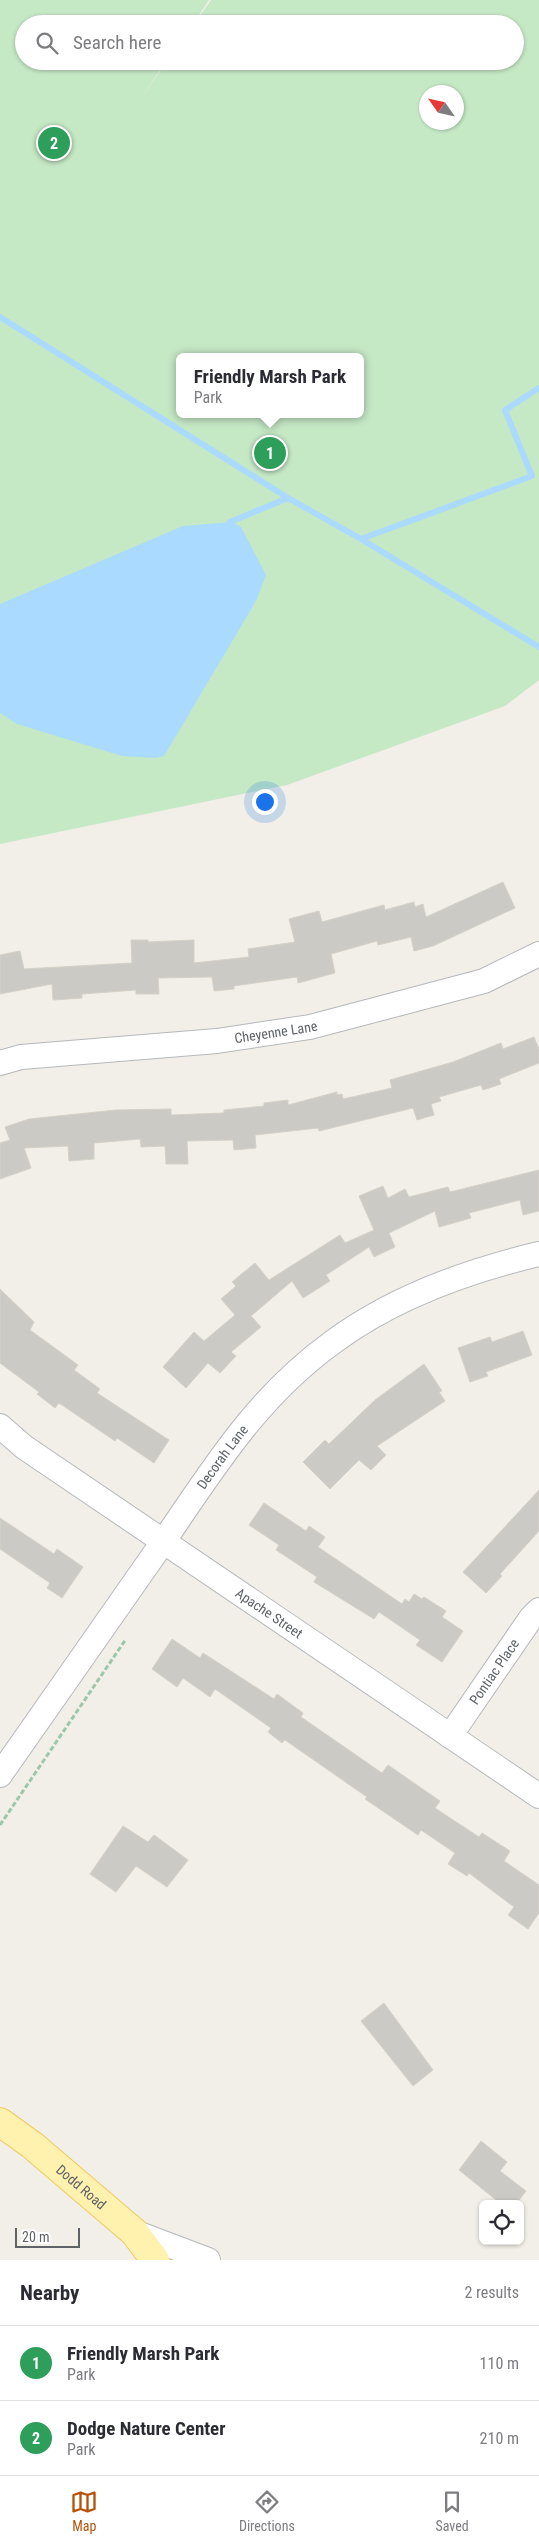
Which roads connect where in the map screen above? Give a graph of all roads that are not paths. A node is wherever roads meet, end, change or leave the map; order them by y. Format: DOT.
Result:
graph roads {
  1 [pos="539,954"];
  2 [pos="0,1063"];
  3 [pos="539,1254"];
  4 [pos="0,1426"];
  5 [pos="163,1542"];
  6 [pos="539,1610"];
  7 [pos="450,1736"];
  8 [pos="0,1775"];
  9 [pos="539,1796"];
  10 [pos="0,2122"];
  11 [pos="134,2232"];
  12 [pos="154,2260"];
  13 [pos="208,2260"];
  1 -- 2 [label="street, Cheyenne Lane"];
  3 -- 5 [label="street, Decorah Lane"];
  4 -- 5 [label="street, Apache Street"];
  5 -- 7 [label="street, Apache Street"];
  5 -- 8 [label="street, Decorah Lane"];
  6 -- 7 [label="street, Pontiac Place"];
  7 -- 9 [label="street, Apache Street"];
  10 -- 11 [label="main road, Dodd Road"];
  11 -- 12 [label="main road, Dodd Road"];
  11 -- 13 [label="street"];
}
